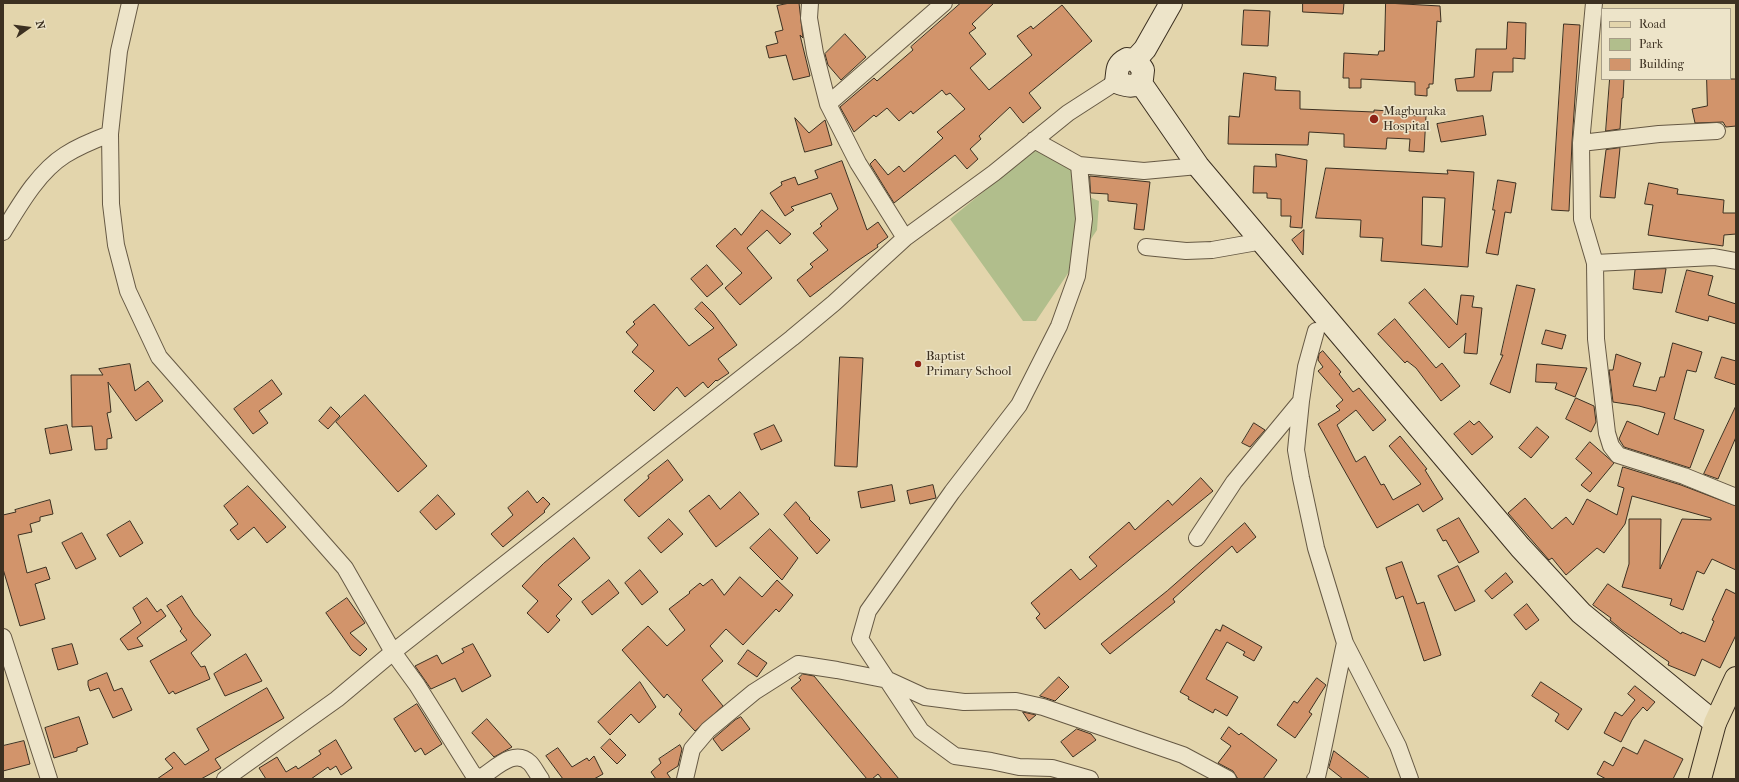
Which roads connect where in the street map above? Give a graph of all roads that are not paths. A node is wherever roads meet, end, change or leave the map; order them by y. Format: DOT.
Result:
graph roads {
  1 [pos="130,3"];
  2 [pos="810,3"];
  3 [pos="944,3"];
  4 [pos="1171,3"];
  5 [pos="1594,3"];
  6 [pos="1135,60"];
  7 [pos="1116,82"];
  8 [pos="1140,82"];
  9 [pos="828,104"];
  10 [pos="1717,131"];
  11 [pos="110,134"];
  12 [pos="1034,140"];
  13 [pos="1581,143"];
  14 [pos="1079,165"];
  15 [pos="1198,166"];
  16 [pos="3,232"];
  17 [pos="905,238"];
  18 [pos="1263,241"];
  19 [pos="1146,247"];
  20 [pos="1736,261"];
  21 [pos="1595,263"];
  22 [pos="1316,331"];
  23 [pos="1301,401"];
  24 [pos="1269,437"];
  25 [pos="1296,450"];
  26 [pos="1736,497"];
  27 [pos="1197,538"];
  28 [pos="3,638"];
  29 [pos="1345,643"];
  30 [pos="393,652"];
  31 [pos="1736,678"];
  32 [pos="888,680"];
  33 [pos="1715,723"];
  34 [pos="1317,778"];
  35 [pos="49,779"];
  36 [pos="226,779"];
  37 [pos="541,779"];
  38 [pos="685,779"];
  39 [pos="1090,779"];
  40 [pos="1228,779"];
  41 [pos="1410,779"];
  42 [pos="1700,779"];
  1 -- 11 [label="street"];
  2 -- 9 [label="street"];
  3 -- 9 [label="street"];
  4 -- 6 [label="street"];
  5 -- 13 [label="street"];
  6 -- 7 [label="street"];
  6 -- 8 [label="street"];
  7 -- 8 [label="street"];
  7 -- 12 [label="street"];
  8 -- 15 [label="street"];
  9 -- 17 [label="street"];
  10 -- 13 [label="street"];
  11 -- 16 [label="street"];
  11 -- 30 [label="street"];
  12 -- 14 [label="street"];
  12 -- 17 [label="street"];
  13 -- 21 [label="street"];
  14 -- 15 [label="street"];
  14 -- 32 [label="street"];
  15 -- 18 [label="street"];
  17 -- 30 [label="street"];
  18 -- 19 [label="street"];
  18 -- 33 [label="street"];
  20 -- 21 [label="street"];
  21 -- 26 [label="street"];
  22 -- 23 [label="street"];
  23 -- 24 [label="street"];
  23 -- 25 [label="street"];
  24 -- 25 [label="street"];
  24 -- 27 [label="street"];
  25 -- 29 [label="street"];
  28 -- 35 [label="street"];
  29 -- 34 [label="street"];
  29 -- 41 [label="street"];
  30 -- 36 [label="street"];
  30 -- 37 [label="street"];
  31 -- 33 [label="main road"];
  32 -- 38 [label="street"];
  32 -- 39 [label="street"];
  32 -- 40 [label="street"];
  33 -- 42 [label="main road"];
}
